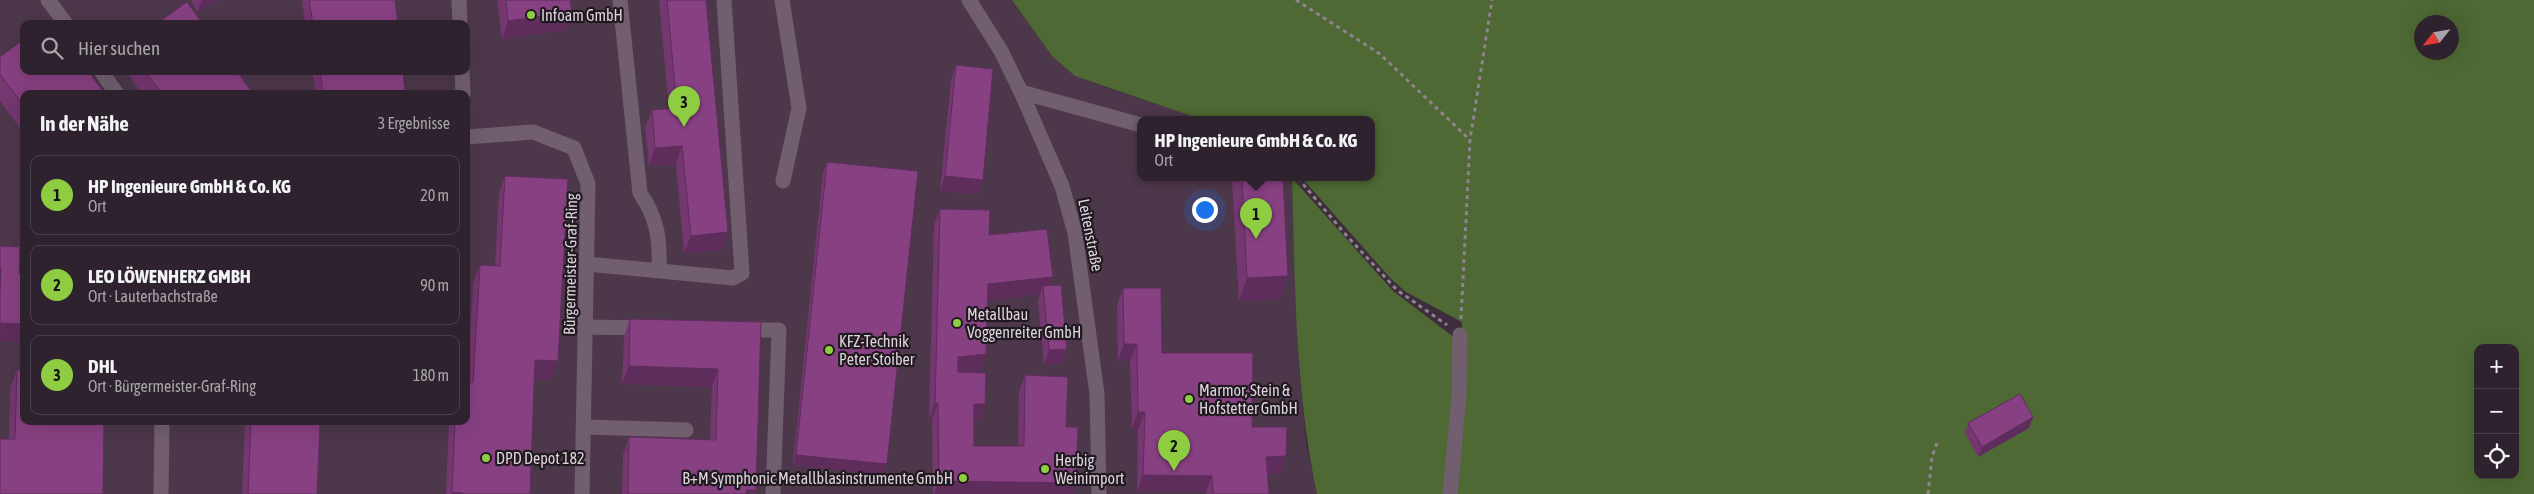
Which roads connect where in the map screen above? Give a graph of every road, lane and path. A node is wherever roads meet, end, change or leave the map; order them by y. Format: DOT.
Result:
graph roads {
  1 [pos="48,0"];
  2 [pos="459,0"];
  3 [pos="620,0"];
  4 [pos="724,0"];
  5 [pos="782,0"];
  6 [pos="969,0"];
  7 [pos="1296,0"];
  8 [pos="1492,0"];
  9 [pos="63,20"];
  10 [pos="460,20"];
  11 [pos="104,75"];
  12 [pos="462,75"];
  13 [pos="114,90"];
  14 [pos="463,90"];
  15 [pos="1021,92"];
  16 [pos="1137,125"];
  17 [pos="470,137"];
  18 [pos="1470,140"];
  19 [pos="1301,181"];
  20 [pos="783,182"];
  21 [pos="587,264"];
  22 [pos="659,271"];
  23 [pos="586,327"];
  24 [pos="663,328"];
  25 [pos="721,329"];
  26 [pos="1460,335"];
  27 [pos="162,425"];
  28 [pos="585,427"];
  29 [pos="686,430"];
  30 [pos="1937,443"];
  31 [pos="161,494"];
  32 [pos="582,494"];
  33 [pos="773,494"];
  34 [pos="1099,494"];
  35 [pos="1450,494"];
  36 [pos="1928,494"];
  1 -- 9 [label="street"];
  2 -- 10 [label="street"];
  3 -- 22 [label="street"];
  4 -- 22 [label="street"];
  5 -- 20 [label="street"];
  6 -- 15 [label="street, Leitenstraße"];
  7 -- 18 [label="path"];
  8 -- 18 [label="path"];
  11 -- 13 [label="street"];
  12 -- 14 [label="street"];
  15 -- 16 [label="street"];
  15 -- 34 [label="street, Leitenstraße"];
  17 -- 21 [label="street, Bürgermeister-Graf-Ring"];
  18 -- 26 [label="path"];
  19 -- 26 [label="path"];
  21 -- 22 [label="street"];
  21 -- 23 [label="street, Bürgermeister-Graf-Ring"];
  23 -- 24 [label="street"];
  23 -- 28 [label="street, Bürgermeister-Graf-Ring"];
  25 -- 33 [label="street"];
  26 -- 35 [label="street"];
  27 -- 31 [label="street"];
  28 -- 29 [label="street"];
  28 -- 32 [label="street, Bürgermeister-Graf-Ring"];
  30 -- 36 [label="path"];
}
